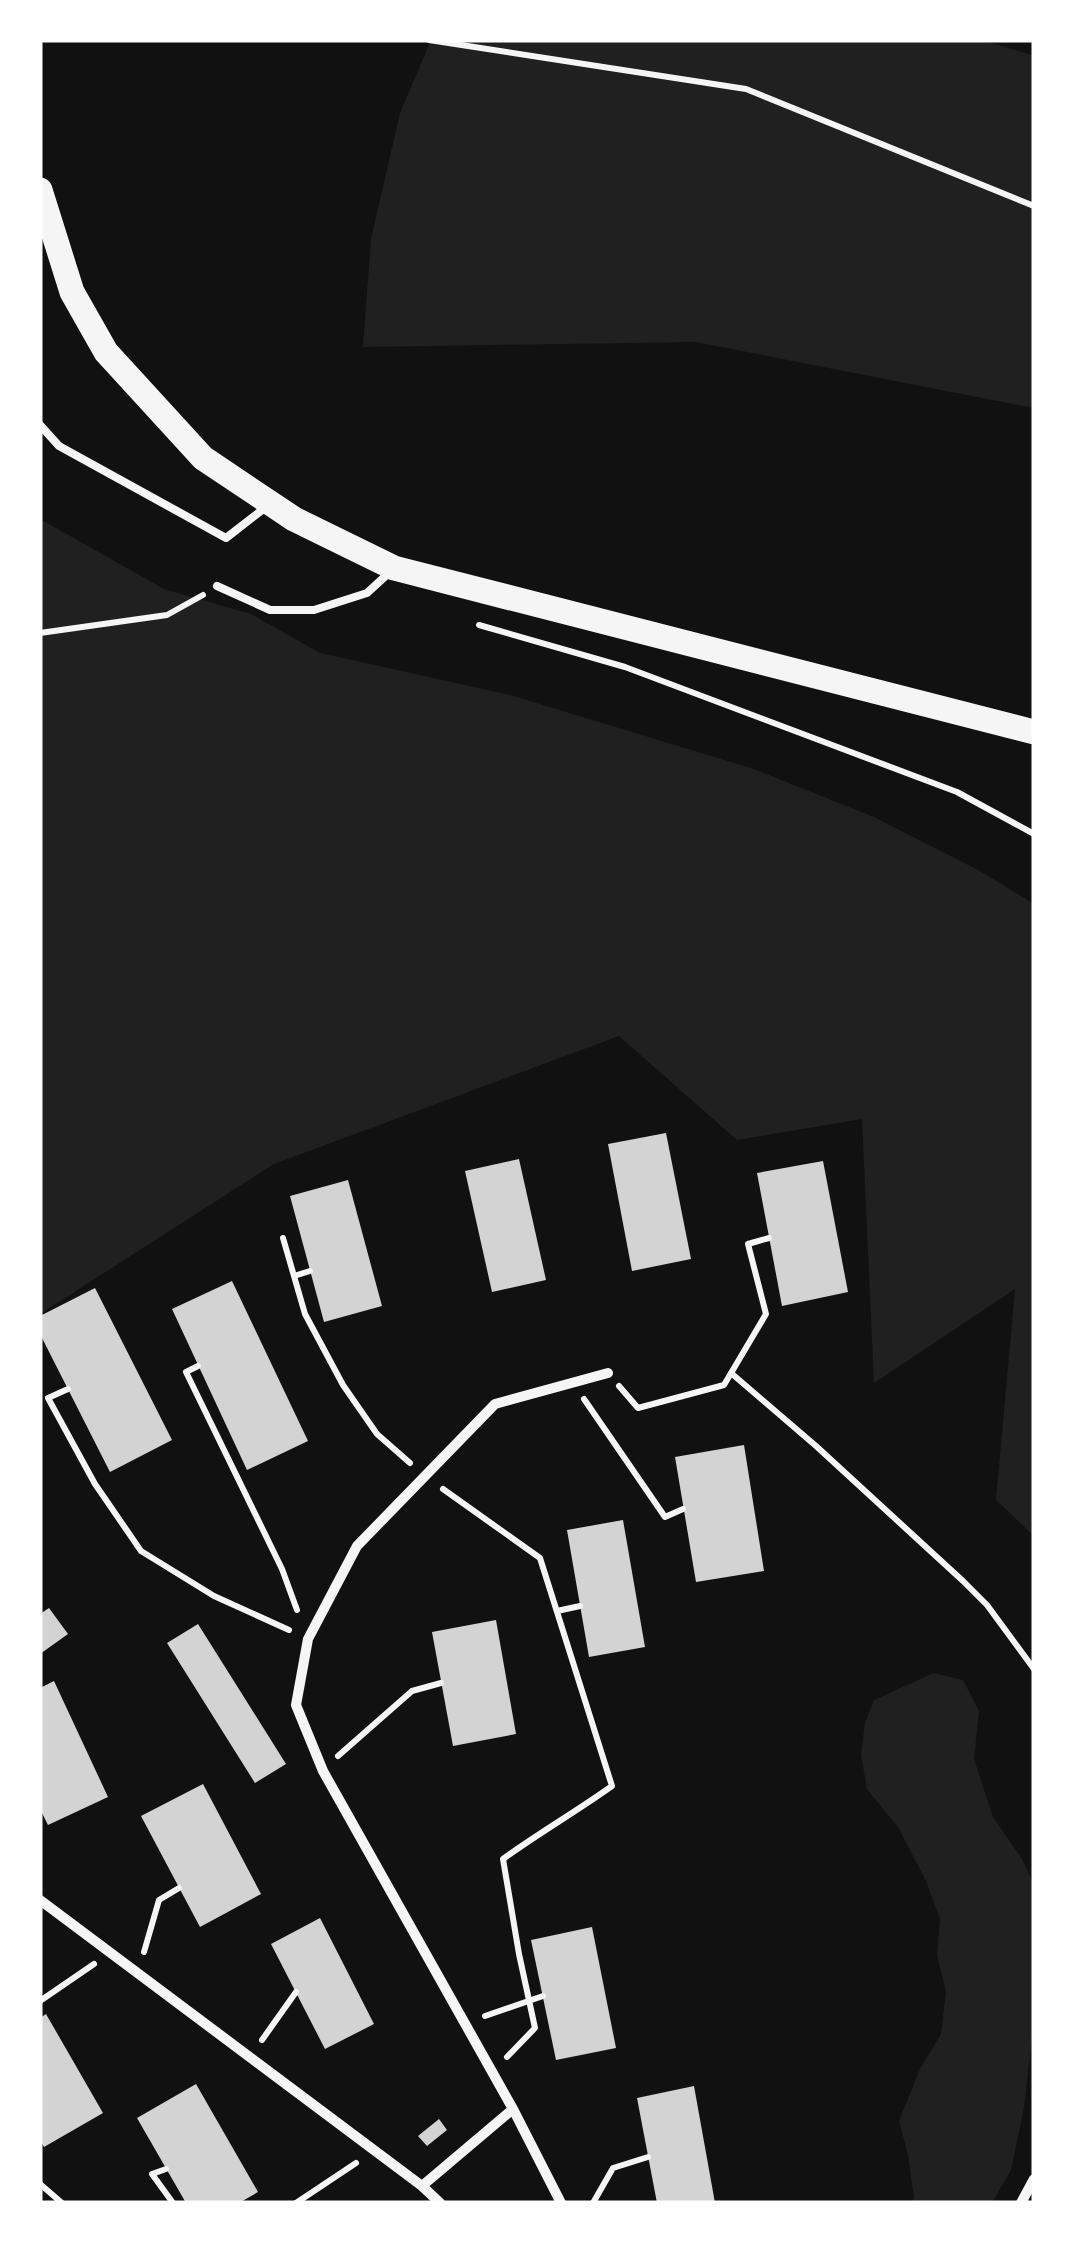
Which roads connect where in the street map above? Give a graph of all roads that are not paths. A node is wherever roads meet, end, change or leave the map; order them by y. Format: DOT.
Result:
graph roads {
  1 [pos="40,190"];
  2 [pos="40,424"];
  3 [pos="271,503"];
  4 [pos="394,568"];
  5 [pos="216,586"];
  6 [pos="1034,732"];
  7 [pos="608,1373"];
  8 [pos="40,1900"];
  9 [pos="513,2109"];
  10 [pos="1034,2179"];
  11 [pos="422,2186"];
  12 [pos="440,2203"];
  13 [pos="562,2203"];
  14 [pos="1021,2203"];
  1 -- 3 [label="main road"];
  2 -- 3 [label="lane"];
  3 -- 4 [label="main road"];
  4 -- 5 [label="lane"];
  4 -- 6 [label="main road"];
  7 -- 9 [label="street"];
  8 -- 11 [label="street"];
  9 -- 11 [label="street"];
  9 -- 13 [label="street"];
  10 -- 14 [label="street"];
  11 -- 12 [label="street"];
}
